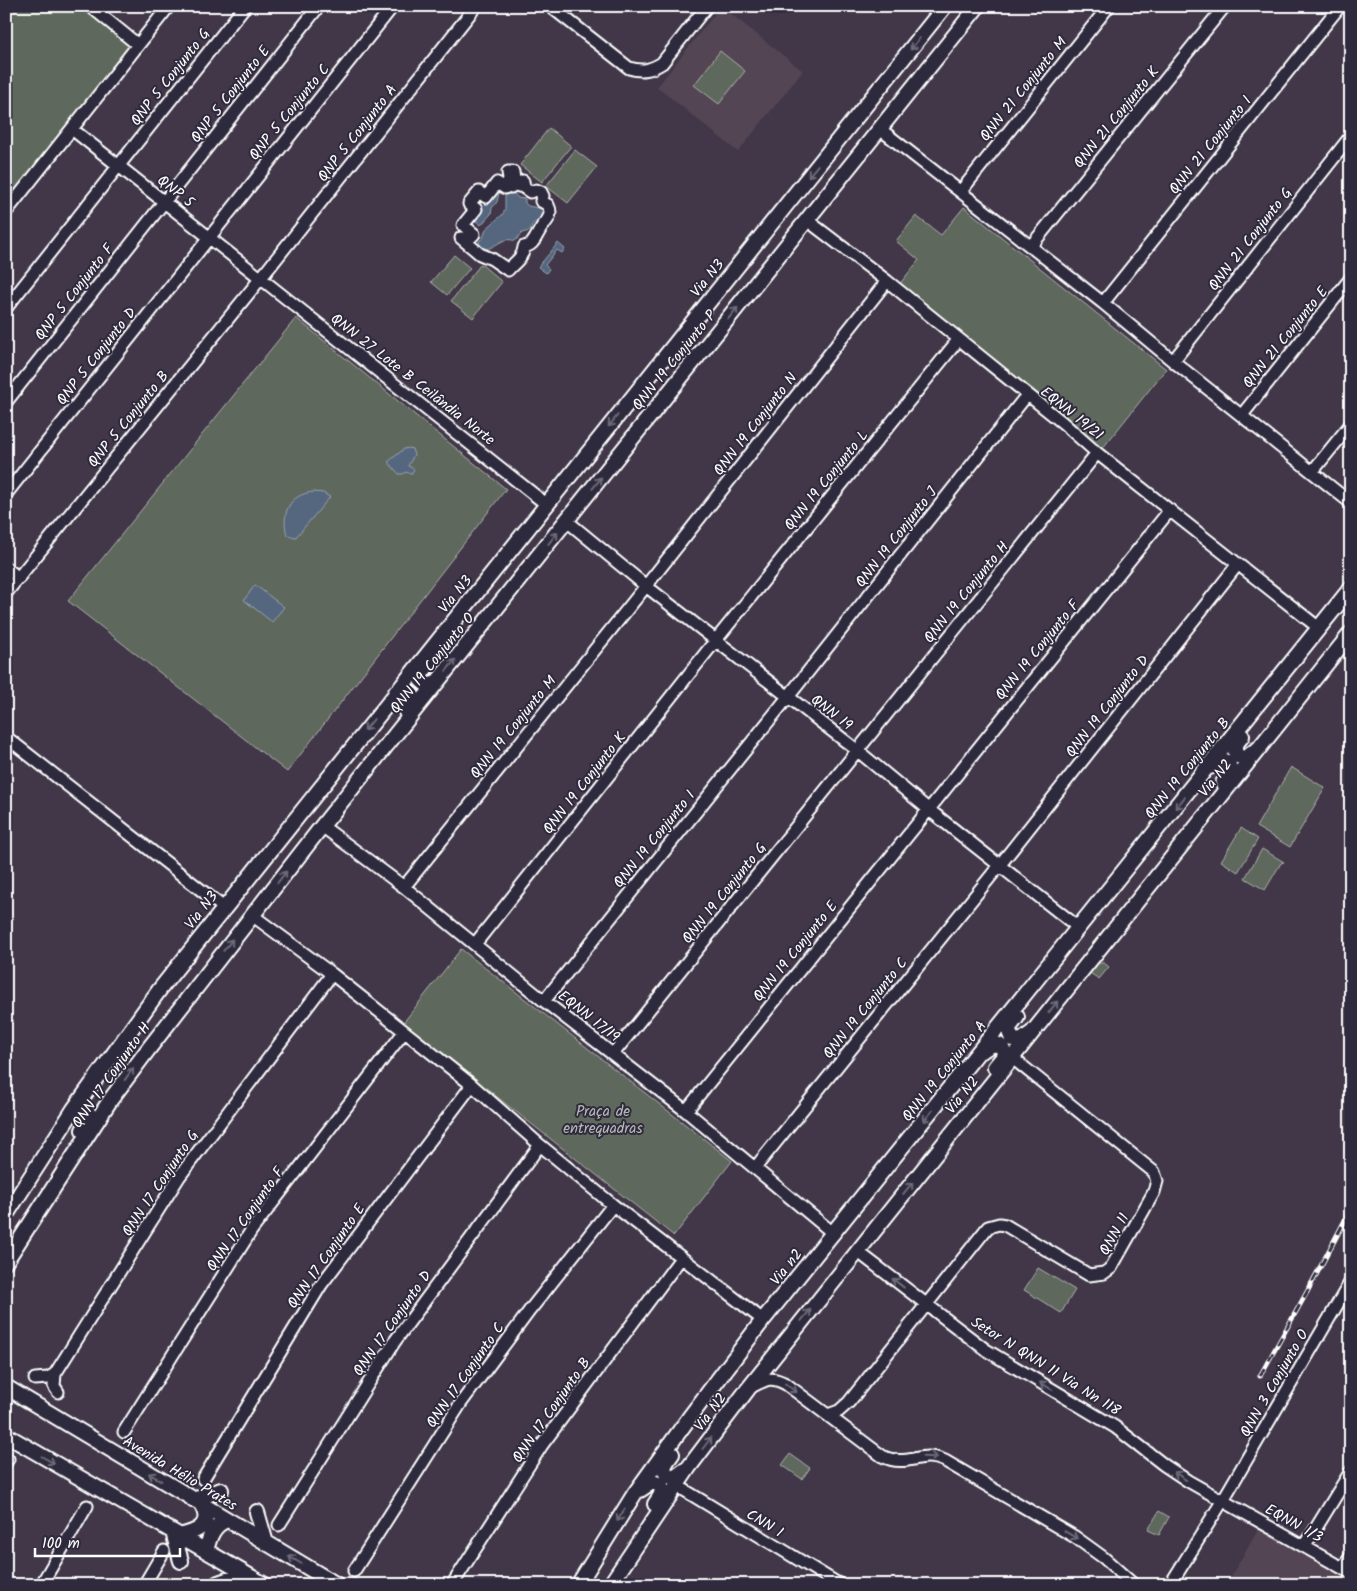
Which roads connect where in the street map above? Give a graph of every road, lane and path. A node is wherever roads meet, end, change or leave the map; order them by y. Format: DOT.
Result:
graph roads {
  1 [pos="169,6"];
  2 [pos="245,6"];
  3 [pos="319,6"];
  4 [pos="393,6"];
  5 [pos="476,6"];
  6 [pos="550,6"];
  7 [pos="707,6"];
  8 [pos="945,6"];
  9 [pos="970,6"];
  10 [pos="978,6"];
  11 [pos="1109,6"];
  12 [pos="1225,6"];
  13 [pos="1340,6"];
  14 [pos="94,7"];
  15 [pos="138,45"];
  16 [pos="884,125"];
  17 [pos="72,128"];
  18 [pos="1351,136"];
  19 [pos="118,166"];
  20 [pos="961,191"];
  21 [pos="479,192"];
  22 [pos="164,201"];
  23 [pos="7,210"];
  24 [pos="807,220"];
  25 [pos="764,232"];
  26 [pos="209,237"];
  27 [pos="1031,246"];
  28 [pos="261,278"];
  29 [pos="1351,278"];
  30 [pos="887,281"];
  31 [pos="1103,303"];
  32 [pos="6,308"];
  33 [pos="718,331"];
  34 [pos="959,339"];
  35 [pos="678,340"];
  36 [pos="1173,361"];
  37 [pos="1027,395"];
  38 [pos="6,402"];
  39 [pos="1242,415"];
  40 [pos="1351,424"];
  41 [pos="637,433"];
  42 [pos="1097,453"];
  43 [pos="1312,472"];
  44 [pos="6,494"];
  45 [pos="1351,503"];
  46 [pos="546,504"];
  47 [pos="1170,510"];
  48 [pos="567,521"];
  49 [pos="530,524"];
  50 [pos="1238,564"];
  51 [pos="6,568"];
  52 [pos="19,578"];
  53 [pos="646,586"];
  54 [pos="1351,588"];
  55 [pos="7,594"];
  56 [pos="1319,628"];
  57 [pos="1351,633"];
  58 [pos="716,640"];
  59 [pos="1308,641"];
  60 [pos="436,683"];
  61 [pos="396,692"];
  62 [pos="788,697"];
  63 [pos="8,736"];
  64 [pos="1265,742"];
  65 [pos="858,751"];
  66 [pos="1205,771"];
  67 [pos="928,809"];
  68 [pos="322,826"];
  69 [pos="304,848"];
  70 [pos="999,866"];
  71 [pos="1162,869"];
  72 [pos="404,887"];
  73 [pos="224,908"];
  74 [pos="252,915"];
  75 [pos="1077,930"];
  76 [pos="476,944"];
  77 [pos="332,974"];
  78 [pos="160,989"];
  79 [pos="544,1001"];
  80 [pos="1034,1031"];
  81 [pos="404,1032"];
  82 [pos="979,1053"];
  83 [pos="613,1054"];
  84 [pos="1008,1055"];
  85 [pos="472,1086"];
  86 [pos="111,1099"];
  87 [pos="74,1109"];
  88 [pos="686,1111"];
  89 [pos="540,1145"];
  90 [pos="755,1168"];
  91 [pos="613,1204"];
  92 [pos="6,1215"];
  93 [pos="834,1234"];
  94 [pos="16,1245"];
  95 [pos="857,1252"];
  96 [pos="681,1258"];
  97 [pos="6,1261"];
  98 [pos="1351,1281"];
  99 [pos="926,1305"];
  100 [pos="763,1320"];
  101 [pos="729,1366"];
  102 [pos="55,1374"];
  103 [pos="35,1379"];
  104 [pos="6,1387"];
  105 [pos="748,1388"];
  106 [pos="58,1392"];
  107 [pos="828,1415"];
  108 [pos="124,1432"];
  109 [pos="6,1435"];
  110 [pos="689,1467"];
  111 [pos="1351,1471"];
  112 [pos="203,1480"];
  113 [pos="676,1485"];
  114 [pos="221,1490"];
  115 [pos="635,1493"];
  116 [pos="1223,1500"];
  117 [pos="197,1502"];
  118 [pos="87,1506"];
  119 [pos="257,1512"];
  120 [pos="228,1520"];
  121 [pos="279,1525"];
  122 [pos="176,1534"];
  123 [pos="266,1543"];
  124 [pos="1305,1546"];
  125 [pos="164,1551"];
  126 [pos="206,1551"];
  127 [pos="1351,1556"];
  128 [pos="181,1561"];
  129 [pos="354,1571"];
  130 [pos="1347,1571"];
  131 [pos="244,1574"];
  132 [pos="218,1583"];
  133 [pos="41,1585"];
  134 [pos="144,1585"];
  135 [pos="265,1585"];
  136 [pos="337,1585"];
  137 [pos="452,1585"];
  138 [pos="578,1585"];
  139 [pos="609,1585"];
  140 [pos="840,1585"];
  141 [pos="1134,1585"];
  142 [pos="1170,1585"];
  1 -- 15 [label="street"];
  2 -- 19 [label="street, QNP 5 Conjunto G"];
  3 -- 22 [label="street, QNP 5 Conjunto E"];
  4 -- 26 [label="street, QNP 5 Conjunto C"];
  5 -- 28 [label="street, QNP 5 Conjunto A"];
  6 -- 7 [label="street"];
  8 -- 25 [label="main road, Via N3, one-way"];
  9 -- 16 [label="main road"];
  10 -- 16 [label="main road"];
  11 -- 20 [label="street, QNN 21 Conjunto M"];
  12 -- 27 [label="street, QNN 21 Conjunto K"];
  13 -- 31 [label="street, QNN 21 Conjunto I"];
  14 -- 15 [label="street"];
  15 -- 17 [label="street"];
  16 -- 20 [label="street"];
  16 -- 24 [label="main road"];
  17 -- 19 [label="street, QNP 5"];
  17 -- 23 [label="street"];
  18 -- 36 [label="street, QNN 21 Conjunto G"];
  19 -- 22 [label="street, QNP 5"];
  19 -- 32 [label="street, QNP 5 Conjunto G"];
  20 -- 27 [label="street"];
  21 -- 21 [label="street"];
  22 -- 26 [label="street, QNP 5"];
  22 -- 38 [label="street, QNP 5 Conjunto F"];
  24 -- 30 [label="street, EQNN 19/21"];
  33 -- 24 [label="main road, QNN 19 Conjunto P, one-way"];
  25 -- 33 [label="main road"];
  25 -- 35 [label="main road, Via N3"];
  26 -- 28 [label="street, QNP 5"];
  26 -- 44 [label="street, QNP 5 Conjunto D"];
  27 -- 31 [label="street"];
  28 -- 46 [label="street, QNN 27 Lote B Ceilândia Norte"];
  28 -- 52 [label="street, QNP 5 Conjunto B"];
  29 -- 39 [label="street, QNN 21 Conjunto E"];
  30 -- 34 [label="street, EQNN 19/21"];
  30 -- 53 [label="street, QNN 19 Conjunto N"];
  31 -- 36 [label="street"];
  33 -- 41 [label="main road, QNN 19 Conjunto P"];
  34 -- 37 [label="street, EQNN 19/21"];
  34 -- 58 [label="street, QNN 19 Conjunto L"];
  35 -- 41 [label="main road"];
  35 -- 46 [label="main road, Via N3, one-way"];
  36 -- 39 [label="street"];
  37 -- 42 [label="street, EQNN 19/21"];
  37 -- 62 [label="street, QNN 19 Conjunto J"];
  39 -- 43 [label="street"];
  40 -- 43 [label="street"];
  48 -- 41 [label="main road, QNN 19 Conjunto P, one-way"];
  42 -- 47 [label="street, EQNN 19/21"];
  42 -- 65 [label="street, QNN 19 Conjunto H"];
  43 -- 45 [label="street"];
  46 -- 49 [label="main road, Via N3"];
  47 -- 50 [label="street, EQNN 19/21"];
  47 -- 67 [label="street, QNN 19 Conjunto F"];
  48 -- 53 [label="street, QNN 19"];
  60 -- 48 [label="main road, QNN 19 Conjunto O, one-way"];
  49 -- 60 [label="main road"];
  49 -- 61 [label="main road, Via N3"];
  50 -- 56 [label="street, EQNN 19/21"];
  50 -- 70 [label="street, QNN 19 Conjunto D"];
  51 -- 52 [label="street"];
  52 -- 55 [label="street, QNP 5 Conjunto B"];
  53 -- 58 [label="street, QNN 19"];
  53 -- 72 [label="street, QNN 19 Conjunto M"];
  54 -- 56 [label="main road"];
  56 -- 59 [label="main road, QNN 19 Conjunto B"];
  57 -- 64 [label="main road, Via N2"];
  58 -- 62 [label="street, QNN 19"];
  58 -- 76 [label="street, QNN 19 Conjunto K"];
  59 -- 64 [label="main road"];
  59 -- 66 [label="main road, QNN 19 Conjunto B"];
  60 -- 68 [label="main road, QNN 19 Conjunto O"];
  61 -- 69 [label="main road"];
  61 -- 73 [label="main road, Via N3, one-way"];
  62 -- 65 [label="street, QNN 19"];
  62 -- 79 [label="street, QNN 19 Conjunto I"];
  63 -- 73 [label="street"];
  64 -- 71 [label="main road, Via N2"];
  65 -- 67 [label="street, QNN 19"];
  65 -- 83 [label="street, QNN 19 Conjunto G"];
  66 -- 71 [label="main road"];
  66 -- 75 [label="main road, QNN 19 Conjunto B, one-way"];
  67 -- 70 [label="street, QNN 19"];
  67 -- 88 [label="street, QNN 19 Conjunto E"];
  68 -- 69 [label="main road"];
  68 -- 72 [label="street, EQNN 17/19"];
  74 -- 69 [label="main road, one-way"];
  70 -- 75 [label="street, QNN 19"];
  70 -- 90 [label="street, QNN 19 Conjunto C"];
  80 -- 71 [label="main road, Via N2, one-way"];
  72 -- 76 [label="street, EQNN 17/19"];
  73 -- 78 [label="main road, Via N3"];
  74 -- 77 [label="street"];
  86 -- 74 [label="main road, QNN 17 Conjunto H, one-way"];
  75 -- 80 [label="main road"];
  75 -- 82 [label="main road, QNN 19 Conjunto A"];
  76 -- 79 [label="street, EQNN 17/19"];
  77 -- 81 [label="street"];
  77 -- 102 [label="street, QNN 17 Conjunto G"];
  78 -- 86 [label="main road"];
  78 -- 87 [label="main road, Via N3"];
  79 -- 83 [label="street, EQNN 17/19"];
  80 -- 84 [label="main road, Via N2"];
  81 -- 85 [label="street"];
  81 -- 108 [label="street, QNN 17 Conjunto F"];
  82 -- 84 [label="main road"];
  82 -- 93 [label="main road, QNN 19 Conjunto A, one-way"];
  83 -- 88 [label="street, EQNN 17/19"];
  95 -- 84 [label="main road, Via N2, one-way"];
  84 -- 99 [label="street, QNN 11"];
  85 -- 89 [label="street"];
  85 -- 112 [label="street, QNN 17 Conjunto E"];
  86 -- 94 [label="main road, QNN 17 Conjunto H"];
  87 -- 92 [label="main road, Via N3"];
  87 -- 94 [label="main road"];
  88 -- 90 [label="street, EQNN 17/19"];
  89 -- 91 [label="street"];
  89 -- 121 [label="street, QNN 17 Conjunto D"];
  90 -- 93 [label="street, EQNN 17/19"];
  91 -- 96 [label="street"];
  91 -- 129 [label="street, QNN 17 Conjunto C"];
  93 -- 100 [label="main road, Via n2"];
  94 -- 97 [label="main road, QNN 17 Conjunto H"];
  99 -- 95 [label="street, Setor N QNN 11 Via Nn 118, one-way"];
  105 -- 95 [label="main road, Via N2, one-way"];
  96 -- 100 [label="street"];
  96 -- 137 [label="street, QNN 17 Conjunto B"];
  98 -- 116 [label="street, QNN 3 Conjunto O"];
  99 -- 107 [label="street"];
  116 -- 99 [label="street, Setor N QNN 11 Via Nn 118, one-way"];
  100 -- 101 [label="main road, Via N2"];
  101 -- 110 [label="main road"];
  101 -- 115 [label="main road, Via N2"];
  102 -- 103 [label="street"];
  102 -- 106 [label="street"];
  117 -- 104 [label="main road, Avenida Hélio Prates, one-way"];
  105 -- 107 [label="street, one-way"];
  110 -- 105 [label="main road, Via N2, one-way"];
  107 -- 141 [label="street, one-way"];
  109 -- 122 [label="main road, one-way"];
  110 -- 113 [label="main road, Via N2"];
  111 -- 124 [label="street"];
  113 -- 139 [label="main road, Via N2"];
  113 -- 140 [label="street, CNN 1"];
  114 -- 117 [label="main road"];
  115 -- 138 [label="main road, Via N2, one-way"];
  115 -- 139 [label="main road"];
  116 -- 124 [label="street, EQNN 1/3"];
  116 -- 142 [label="street"];
  117 -- 120 [label="main road, Avenida Hélio Prates"];
  117 -- 122 [label="main road"];
  118 -- 133 [label="street"];
  119 -- 123 [label="main road"];
  120 -- 123 [label="main road, Avenida Hélio Prates"];
  120 -- 126 [label="main road"];
  122 -- 126 [label="main road"];
  122 -- 128 [label="main road"];
  136 -- 123 [label="main road, Avenida Hélio Prates, one-way"];
  124 -- 130 [label="street, EQNN 1/3"];
  125 -- 134 [label="street"];
  126 -- 131 [label="main road"];
  127 -- 130 [label="street"];
  131 -- 132 [label="main road"];
  131 -- 135 [label="main road"];
}
